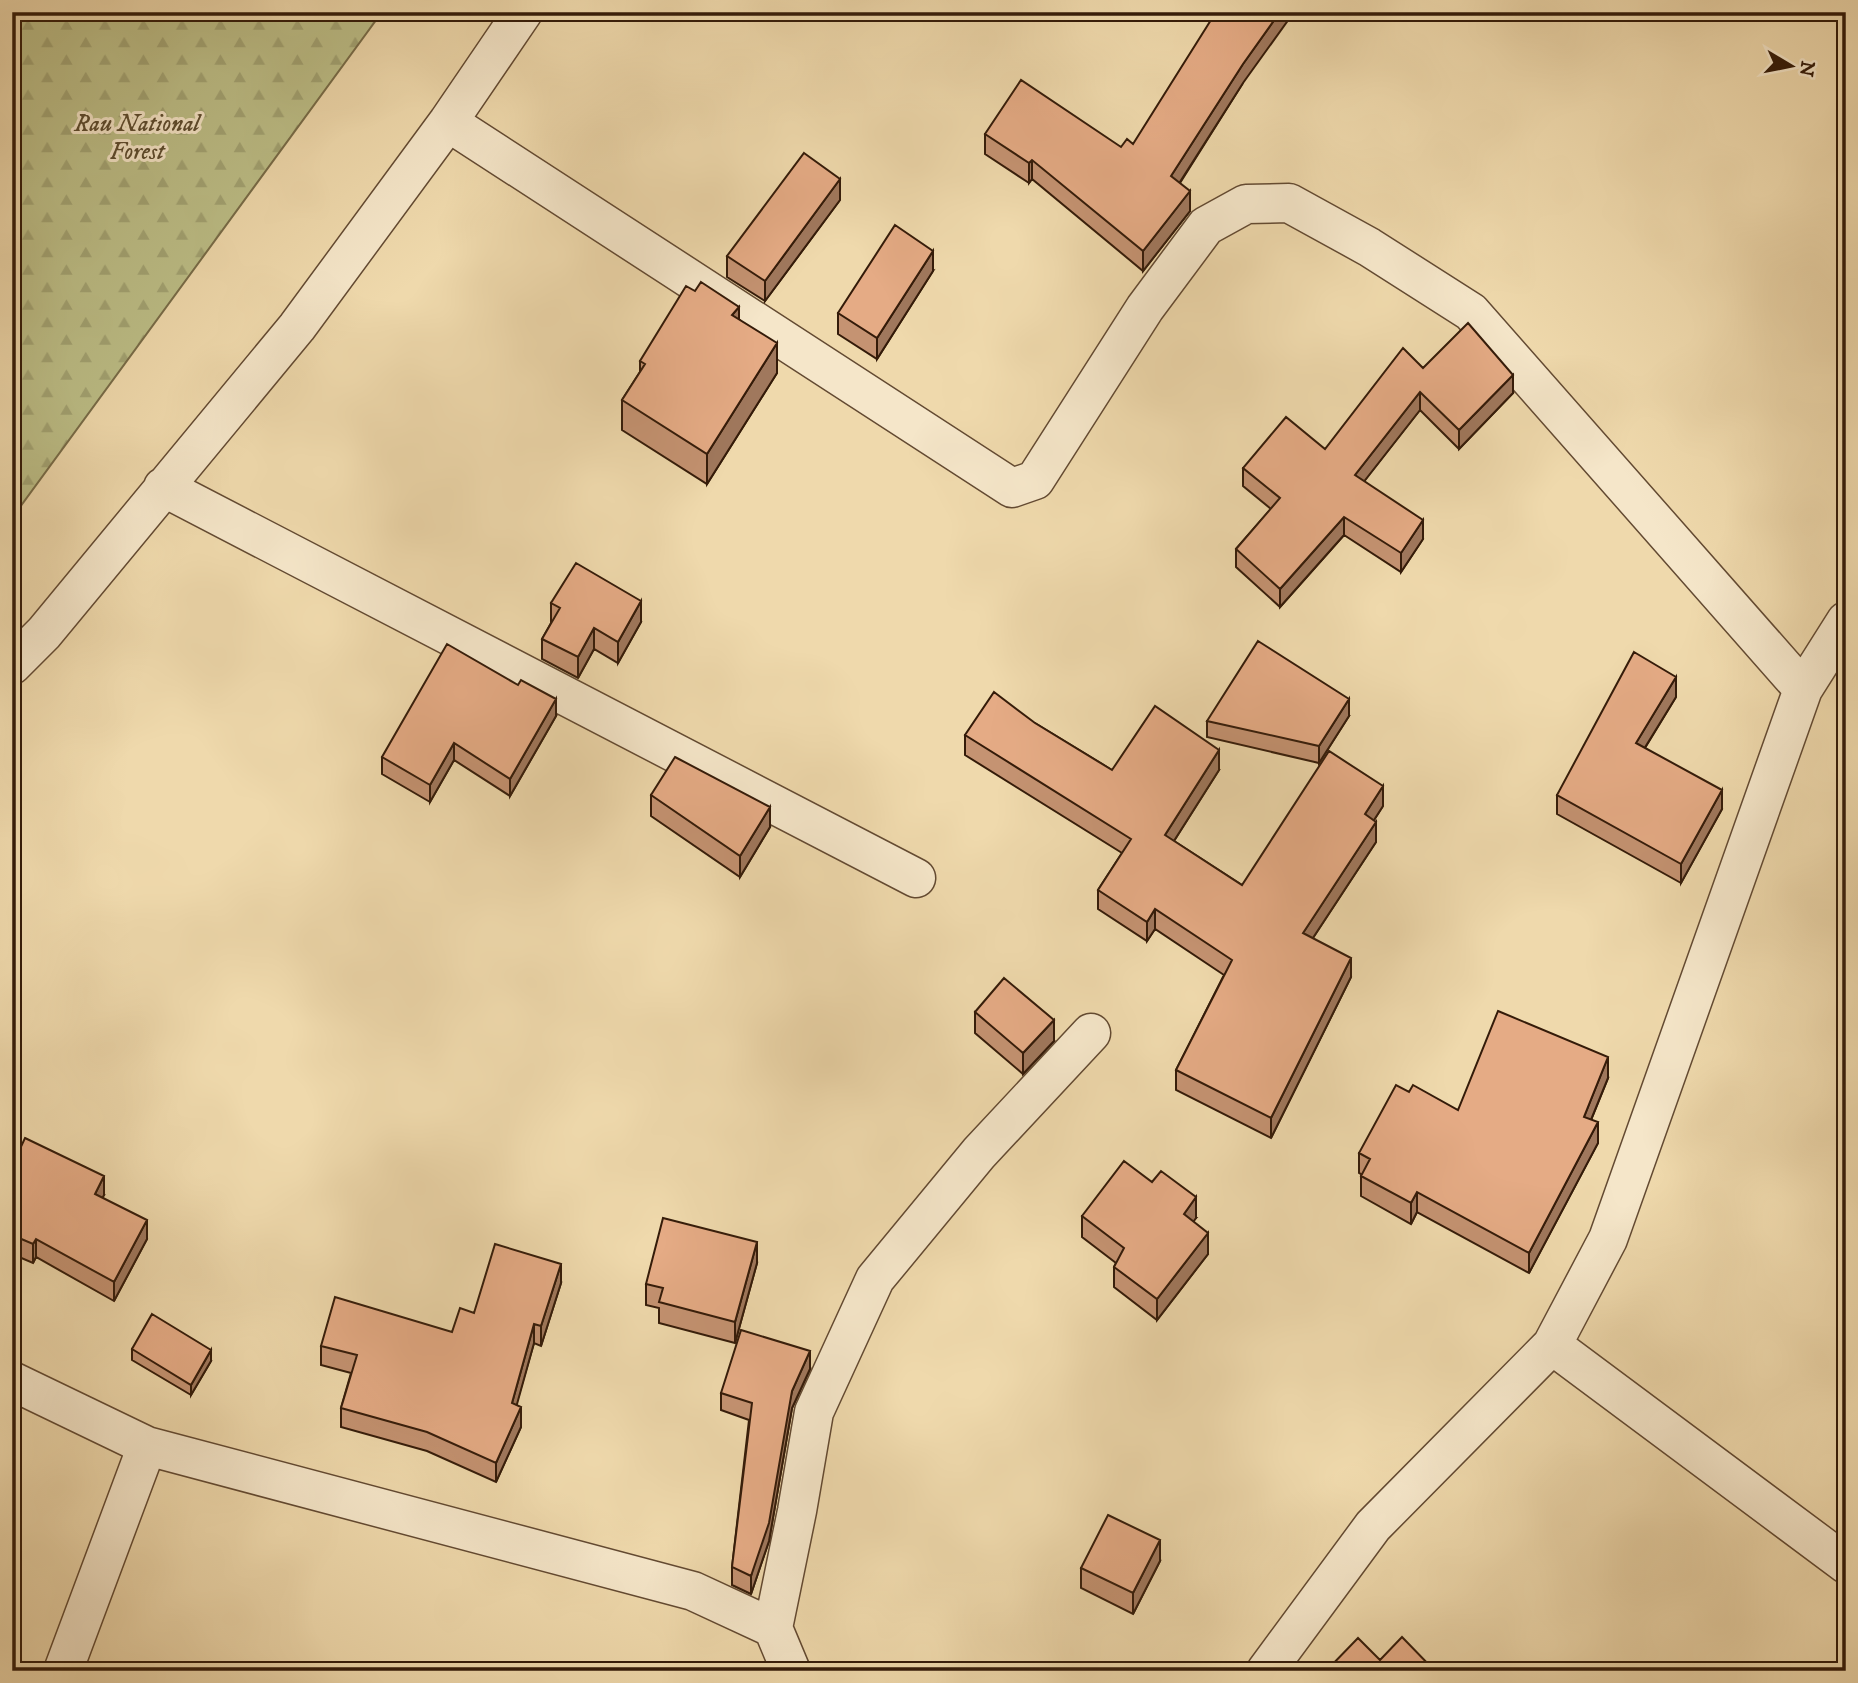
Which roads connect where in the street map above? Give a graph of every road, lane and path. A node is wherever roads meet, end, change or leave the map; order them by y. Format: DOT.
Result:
graph roads {
  1 [pos="523,12"];
  2 [pos="448,122"];
  3 [pos="163,487"];
  4 [pos="1846,621"];
  5 [pos="12,665"];
  6 [pos="1803,689"];
  7 [pos="916,878"];
  8 [pos="1091,1033"];
  9 [pos="1552,1345"];
  10 [pos="12,1381"];
  11 [pos="147,1446"];
  12 [pos="1846,1563"];
  13 [pos="773,1628"];
  14 [pos="63,1671"];
  15 [pos="790,1671"];
  16 [pos="1266,1671"];
  1 -- 2 [label="street"];
  2 -- 3 [label="street"];
  2 -- 6 [label="street"];
  3 -- 5 [label="street"];
  3 -- 7 [label="street"];
  4 -- 6 [label="street"];
  6 -- 9 [label="street"];
  8 -- 13 [label="street"];
  9 -- 12 [label="street"];
  9 -- 16 [label="street"];
  10 -- 11 [label="street"];
  11 -- 13 [label="street"];
  11 -- 14 [label="street"];
  13 -- 15 [label="street"];
}
